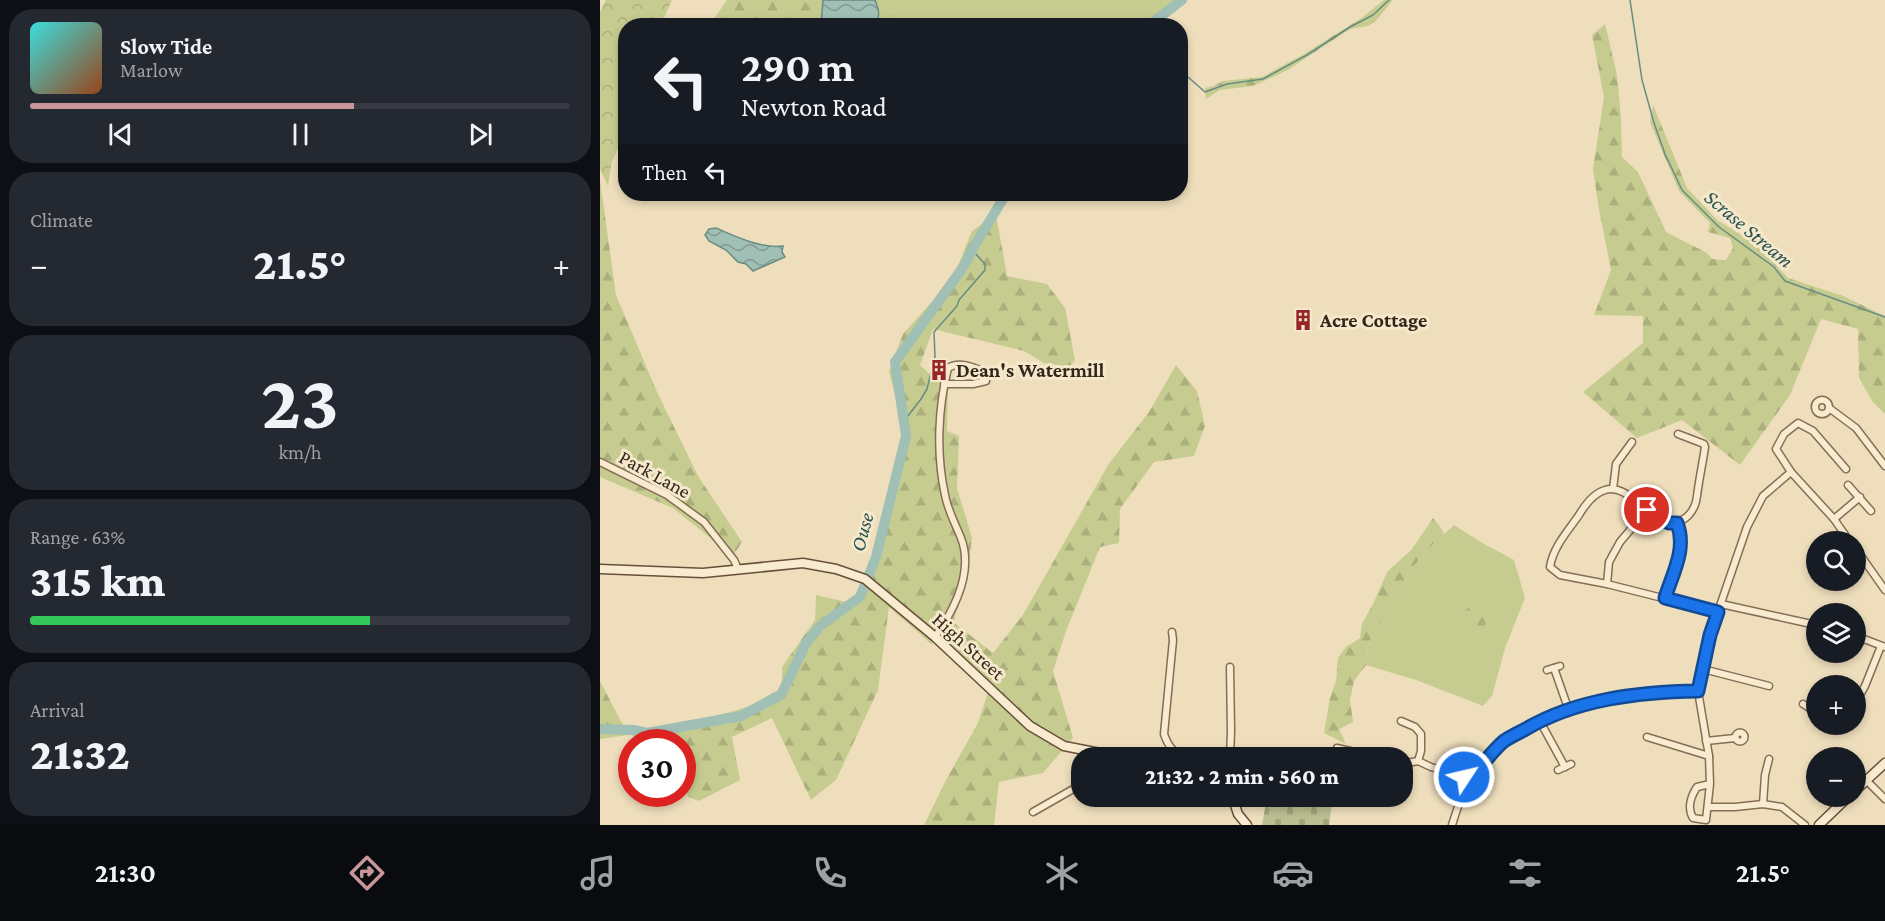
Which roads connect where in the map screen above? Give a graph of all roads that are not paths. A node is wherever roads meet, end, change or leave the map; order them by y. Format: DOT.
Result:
graph roads {
  1 [pos="944,384"];
  2 [pos="1829,408"];
  3 [pos="1678,434"];
  4 [pos="1632,442"];
  5 [pos="600,462"];
  6 [pos="1885,466"];
  7 [pos="1846,469"];
  8 [pos="1791,472"];
  9 [pos="1848,485"];
  10 [pos="1613,489"];
  11 [pos="1860,497"];
  12 [pos="1647,510"];
  13 [pos="1871,511"];
  14 [pos="1834,519"];
  15 [pos="1677,523"];
  16 [pos="1842,531"];
  17 [pos="1866,563"];
  18 [pos="738,569"];
  19 [pos="600,570"];
  20 [pos="1607,584"];
  21 [pos="1885,590"];
  22 [pos="1665,598"];
  23 [pos="1721,604"];
  24 [pos="1718,612"];
  25 [pos="1806,623"];
  26 [pos="1172,632"];
  27 [pos="935,637"];
  28 [pos="1866,640"];
  29 [pos="1883,646"];
  30 [pos="1230,667"];
  31 [pos="1554,668"];
  32 [pos="1703,669"];
  33 [pos="1866,684"];
  34 [pos="1769,686"];
  35 [pos="1698,691"];
  36 [pos="1803,705"];
  37 [pos="1806,707"];
  38 [pos="1568,708"];
  39 [pos="1401,721"];
  40 [pos="1540,722"];
  41 [pos="1647,736"];
  42 [pos="1735,738"];
  43 [pos="1706,741"];
  44 [pos="1170,747"];
  45 [pos="1230,747"];
  46 [pos="1071,748"];
  47 [pos="1709,756"];
  48 [pos="1769,759"];
  49 [pos="1413,761"];
  50 [pos="1418,761"];
  51 [pos="1885,763"];
  52 [pos="1558,770"];
  53 [pos="1470,779"];
  54 [pos="1866,780"];
  55 [pos="1710,784"];
  56 [pos="1071,790"];
  57 [pos="1885,799"];
  58 [pos="1762,804"];
  59 [pos="1236,807"];
  60 [pos="1708,807"];
  61 [pos="1838,807"];
  62 [pos="1033,812"];
  63 [pos="1247,825"];
  64 [pos="1452,825"];
  65 [pos="1805,825"];
  66 [pos="1819,825"];
  1 -- 1 [label="street"];
  1 -- 27 [label="street"];
  2 -- 6 [label="street"];
  3 -- 15 [label="street"];
  4 -- 10 [label="street"];
  5 -- 18 [label="street, Park Lane"];
  7 -- 8 [label="street"];
  8 -- 14 [label="street"];
  8 -- 23 [label="street"];
  9 -- 11 [label="street"];
  10 -- 12 [label="street"];
  10 -- 20 [label="street"];
  11 -- 13 [label="street"];
  11 -- 14 [label="street"];
  12 -- 15 [label="street"];
  12 -- 20 [label="street"];
  14 -- 16 [label="street"];
  15 -- 22 [label="street"];
  17 -- 21 [label="street"];
  18 -- 19 [label="main road, High Street"];
  18 -- 27 [label="main road, High Street"];
  20 -- 22 [label="street"];
  22 -- 24 [label="street"];
  23 -- 24 [label="street"];
  23 -- 25 [label="street"];
  24 -- 32 [label="street"];
  26 -- 44 [label="street"];
  27 -- 46 [label="main road, High Street"];
  28 -- 29 [label="street"];
  29 -- 33 [label="street"];
  30 -- 45 [label="street"];
  31 -- 38 [label="street"];
  32 -- 34 [label="street"];
  32 -- 35 [label="street"];
  35 -- 38 [label="street"];
  35 -- 43 [label="street"];
  36 -- 37 [label="street"];
  38 -- 40 [label="street"];
  39 -- 50 [label="street"];
  40 -- 52 [label="street"];
  40 -- 53 [label="street"];
  41 -- 47 [label="street"];
  42 -- 43 [label="street"];
  43 -- 47 [label="street"];
  47 -- 55 [label="street"];
  48 -- 58 [label="street"];
  49 -- 50 [label="street"];
  50 -- 53 [label="street"];
  51 -- 54 [label="main road"];
  53 -- 64 [label="street"];
  54 -- 57 [label="street"];
  55 -- 60 [label="street"];
  55 -- 60 [label="street"];
  56 -- 62 [label="street"];
  58 -- 60 [label="street"];
  58 -- 65 [label="street"];
  59 -- 63 [label="main road"];
  61 -- 66 [label="main road"];
}
